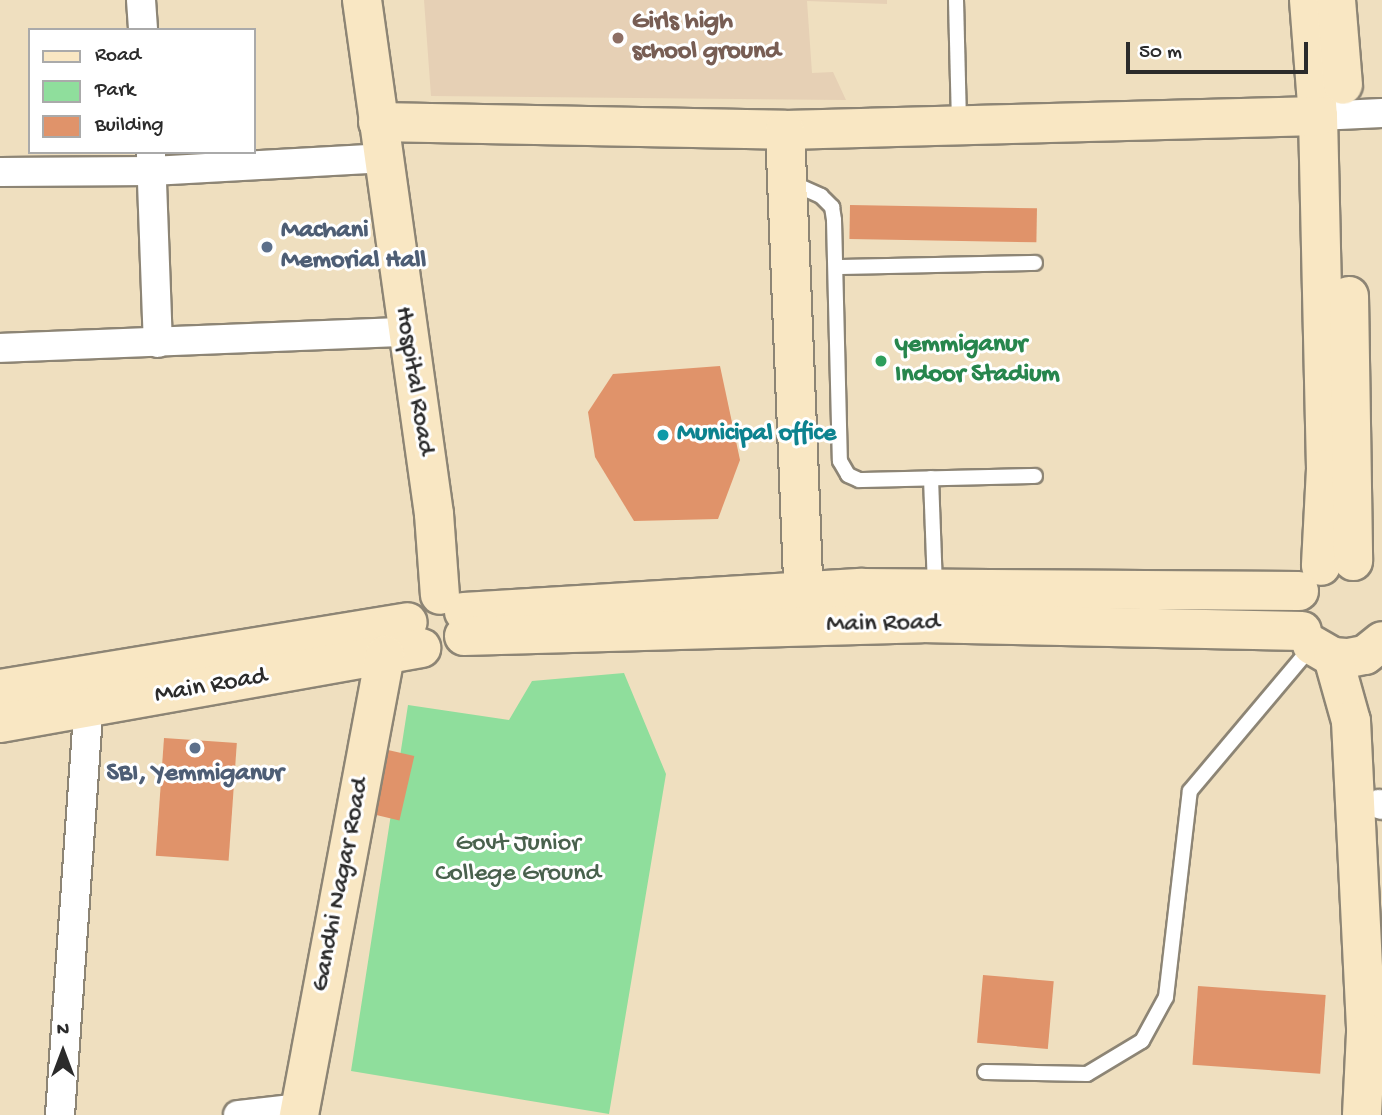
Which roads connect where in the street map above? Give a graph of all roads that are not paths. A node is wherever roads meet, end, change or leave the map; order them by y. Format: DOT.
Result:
graph roads {
  1 [pos="141,0"];
  2 [pos="362,0"];
  3 [pos="956,0"];
  4 [pos="1309,0"];
  5 [pos="1336,0"];
  6 [pos="143,28"];
  7 [pos="1382,113"];
  8 [pos="1331,115"];
  9 [pos="959,124"];
  10 [pos="785,130"];
  11 [pos="380,140"];
  12 [pos="256,152"];
  13 [pos="234,154"];
  14 [pos="151,162"];
  15 [pos="0,172"];
  16 [pos="788,182"];
  17 [pos="1035,263"];
  18 [pos="836,267"];
  19 [pos="405,332"];
  20 [pos="158,343"];
  21 [pos="0,348"];
  22 [pos="1035,476"];
  23 [pos="931,478"];
  24 [pos="1351,569"];
  25 [pos="935,586"];
  26 [pos="805,609"];
  27 [pos="456,615"];
  28 [pos="405,642"];
  29 [pos="1339,646"];
  30 [pos="0,689"];
  31 [pos="88,710"];
  32 [pos="0,723"];
  33 [pos="1380,805"];
  34 [pos="1382,868"];
  35 [pos="985,1072"];
  36 [pos="299,1111"];
  37 [pos="60,1115"];
  38 [pos="237,1115"];
  39 [pos="1362,1115"];
  1 -- 6 [label="street"];
  2 -- 11 [label="street, Hospital Road"];
  3 -- 9 [label="lane"];
  4 -- 8 [label="street"];
  5 -- 8 [label="street"];
  7 -- 8 [label="street"];
  8 -- 9 [label="street"];
  8 -- 24 [label="street"];
  9 -- 10 [label="street"];
  10 -- 11 [label="street"];
  10 -- 16 [label="street"];
  11 -- 12 [label="street"];
  11 -- 19 [label="street, Hospital Road"];
  13 -- 14 [label="street"];
  14 -- 15 [label="street"];
  14 -- 20 [label="street"];
  16 -- 18 [label="lane"];
  16 -- 26 [label="street"];
  17 -- 18 [label="lane"];
  18 -- 23 [label="lane"];
  19 -- 20 [label="street"];
  19 -- 27 [label="street, Hospital Road"];
  20 -- 21 [label="street"];
  22 -- 23 [label="lane"];
  23 -- 25 [label="lane"];
  24 -- 25 [label="street, Main Road"];
  24 -- 29 [label="street"];
  25 -- 26 [label="street, Main Road"];
  26 -- 27 [label="street, Main Road"];
  26 -- 29 [label="street, Main Road"];
  27 -- 28 [label="street, Main Road"];
  27 -- 28 [label="street, Main Road"];
  28 -- 30 [label="street, Main Road"];
  28 -- 31 [label="street, Main Road"];
  28 -- 36 [label="street, Gandhi Nagar Road"];
  29 -- 33 [label="street"];
  29 -- 35 [label="lane"];
  29 -- 39 [label="street"];
  31 -- 32 [label="street, Main Road"];
  31 -- 37 [label="street"];
  33 -- 34 [label="street"];
  36 -- 38 [label="street"];
}
